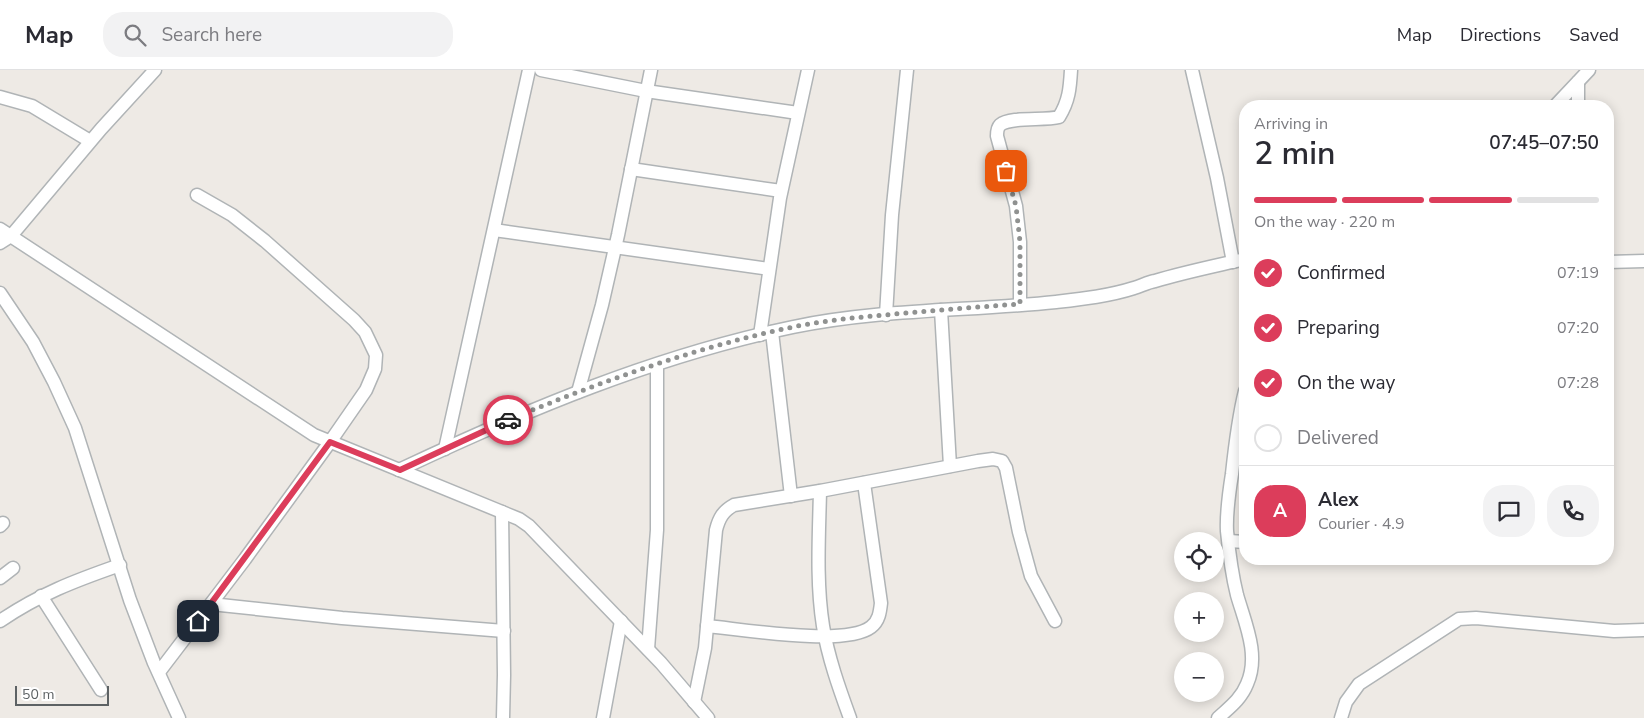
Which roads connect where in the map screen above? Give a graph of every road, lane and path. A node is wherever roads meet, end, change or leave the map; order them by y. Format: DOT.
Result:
graph roads {
  1 [pos="154,70"];
  2 [pos="529,70"];
  3 [pos="541,70"];
  4 [pos="651,70"];
  5 [pos="808,70"];
  6 [pos="907,70"];
  7 [pos="1071,70"];
  8 [pos="1192,70"];
  9 [pos="1589,70"];
  10 [pos="1578,82"];
  11 [pos="646,91"];
  12 [pos="0,97"];
  13 [pos="1561,100"];
  14 [pos="1578,100"];
  15 [pos="798,113"];
  16 [pos="90,141"];
  17 [pos="631,169"];
  18 [pos="781,191"];
  19 [pos="197,195"];
  20 [pos="494,230"];
  21 [pos="4,236"];
  22 [pos="615,247"];
  23 [pos="1239,253"];
  24 [pos="1239,260"];
  25 [pos="1644,261"];
  26 [pos="1614,262"];
  27 [pos="769,269"];
  28 [pos="0,293"];
  29 [pos="1020,304"];
  30 [pos="941,310"];
  31 [pos="886,315"];
  32 [pos="766,333"];
  33 [pos="657,365"];
  34 [pos="578,392"];
  35 [pos="1239,419"];
  36 [pos="330,442"];
  37 [pos="445,449"];
  38 [pos="950,466"];
  39 [pos="400,470"];
  40 [pos="864,483"];
  41 [pos="820,492"];
  42 [pos="791,496"];
  43 [pos="502,512"];
  44 [pos="1229,541"];
  45 [pos="1239,542"];
  46 [pos="120,565"];
  47 [pos="12,568"];
  48 [pos="0,578"];
  49 [pos="41,596"];
  50 [pos="210,604"];
  51 [pos="621,621"];
  52 [pos="1055,621"];
  53 [pos="0,622"];
  54 [pos="707,626"];
  55 [pos="1644,630"];
  56 [pos="504,631"];
  57 [pos="825,638"];
  58 [pos="648,649"];
  59 [pos="159,672"];
  60 [pos="101,690"];
  61 [pos="694,702"];
  62 [pos="179,718"];
  63 [pos="503,718"];
  64 [pos="603,718"];
  65 [pos="708,718"];
  66 [pos="850,718"];
  67 [pos="1218,718"];
  68 [pos="1341,718"];
  1 -- 16 [label="street"];
  2 -- 20 [label="street"];
  3 -- 11 [label="street"];
  4 -- 11 [label="street"];
  5 -- 15 [label="street"];
  6 -- 31 [label="street"];
  7 -- 29 [label="street"];
  8 -- 23 [label="street"];
  9 -- 10 [label="street"];
  10 -- 13 [label="street"];
  10 -- 14 [label="street"];
  11 -- 15 [label="street"];
  11 -- 17 [label="street"];
  12 -- 16 [label="street"];
  15 -- 18 [label="street"];
  16 -- 21 [label="street"];
  17 -- 18 [label="street"];
  17 -- 22 [label="street"];
  18 -- 27 [label="street"];
  19 -- 36 [label="street"];
  20 -- 22 [label="street"];
  20 -- 37 [label="street"];
  21 -- 36 [label="street"];
  22 -- 27 [label="street"];
  22 -- 34 [label="street"];
  24 -- 29 [label="street"];
  25 -- 26 [label="street"];
  27 -- 32 [label="street"];
  28 -- 46 [label="street"];
  29 -- 30 [label="street"];
  30 -- 31 [label="street"];
  30 -- 38 [label="street"];
  31 -- 32 [label="street"];
  32 -- 33 [label="street"];
  32 -- 42 [label="street"];
  33 -- 34 [label="street"];
  33 -- 58 [label="street"];
  34 -- 37 [label="street"];
  35 -- 44 [label="street"];
  36 -- 39 [label="street"];
  36 -- 50 [label="street"];
  37 -- 39 [label="street"];
  38 -- 40 [label="street"];
  38 -- 52 [label="street"];
  39 -- 43 [label="street"];
  40 -- 41 [label="street"];
  40 -- 57 [label="street"];
  41 -- 42 [label="street"];
  41 -- 57 [label="street"];
  42 -- 54 [label="street"];
  43 -- 51 [label="street"];
  43 -- 56 [label="street"];
  44 -- 45 [label="street"];
  44 -- 67 [label="street"];
  46 -- 49 [label="street"];
  46 -- 59 [label="street"];
  47 -- 48 [label="street"];
  49 -- 53 [label="street"];
  49 -- 60 [label="street"];
  50 -- 56 [label="street"];
  50 -- 59 [label="street"];
  51 -- 58 [label="street"];
  51 -- 64 [label="street"];
  54 -- 57 [label="street"];
  54 -- 61 [label="street"];
  55 -- 68 [label="street"];
  56 -- 63 [label="street"];
  57 -- 66 [label="street"];
  58 -- 61 [label="street"];
  59 -- 62 [label="street"];
  61 -- 65 [label="street"];
}
